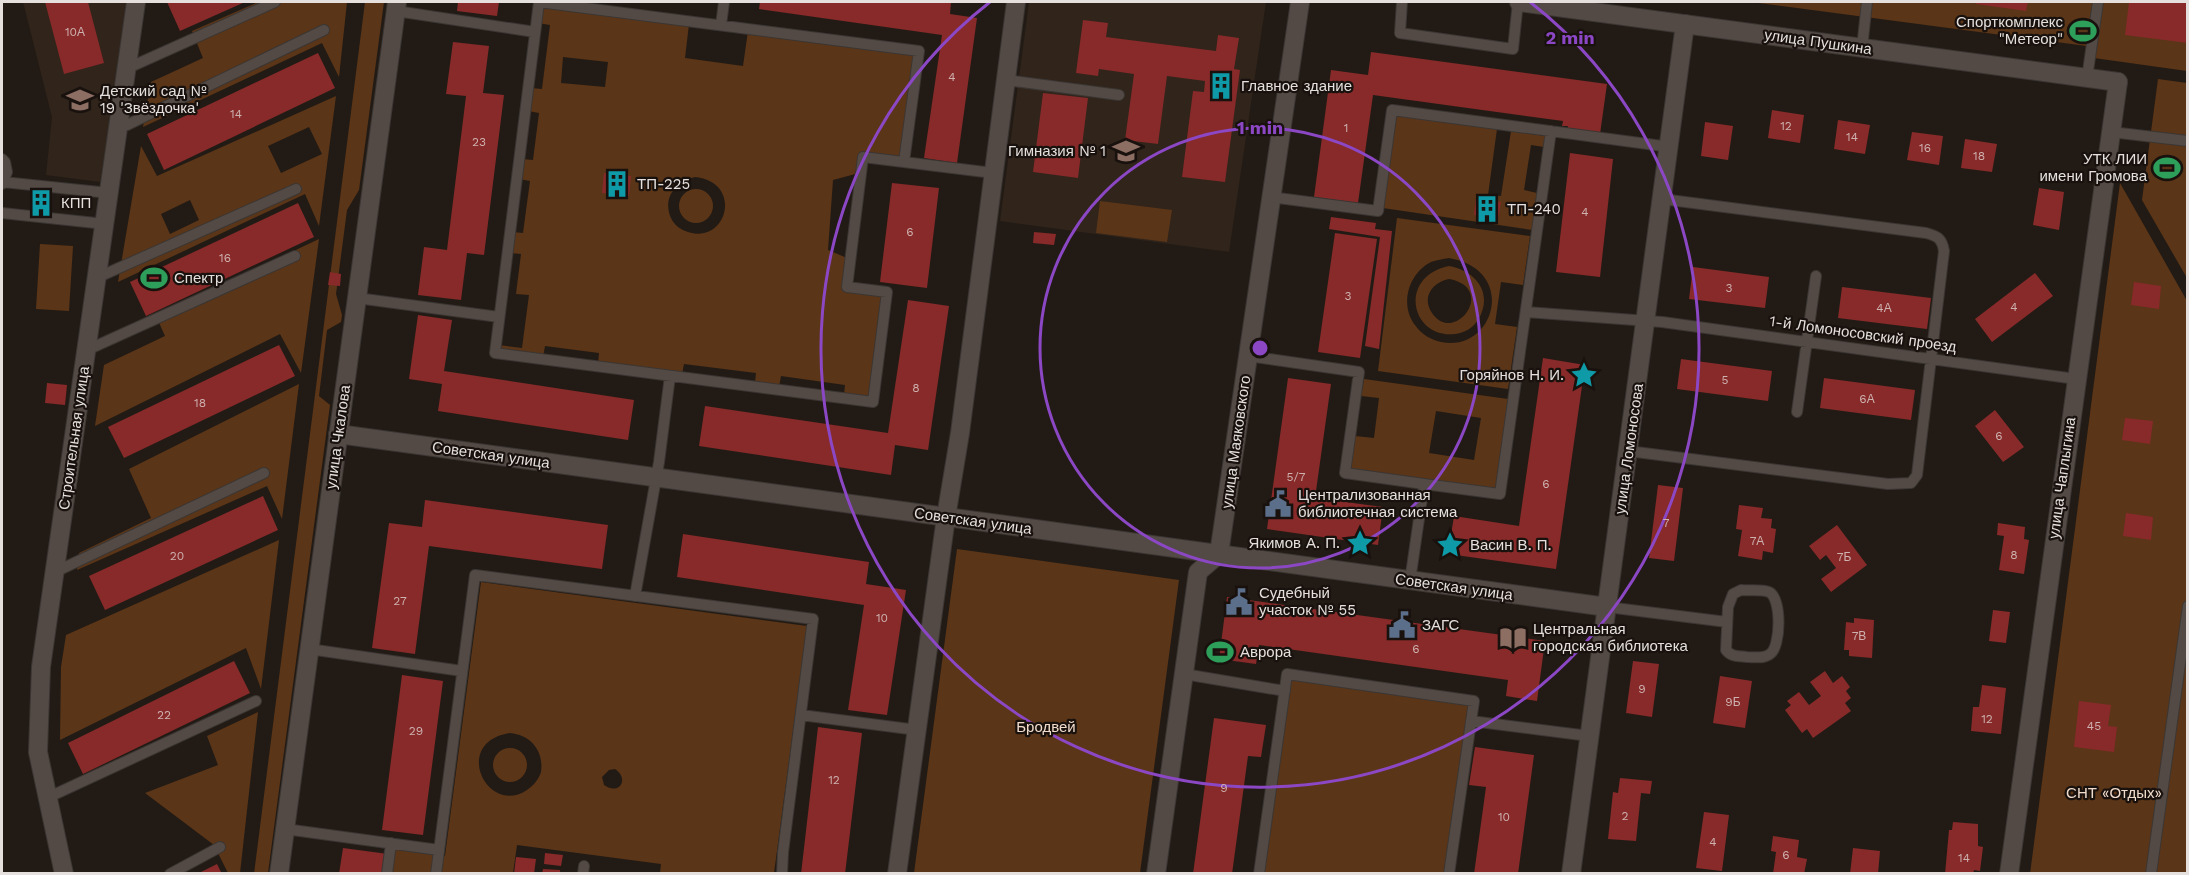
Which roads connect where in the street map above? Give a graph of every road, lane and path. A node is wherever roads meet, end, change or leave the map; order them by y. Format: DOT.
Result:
graph roads {
  1 [pos="136,2"];
  2 [pos="275,2"];
  3 [pos="724,2"];
  4 [pos="1016,2"];
  5 [pos="1300,2"];
  6 [pos="1402,2"];
  7 [pos="1518,2"];
  8 [pos="1867,2"];
  9 [pos="2097,2"];
  10 [pos="397,6"];
  11 [pos="1685,24"];
  12 [pos="721,25"];
  13 [pos="324,30"];
  14 [pos="535,32"];
  15 [pos="1862,48"];
  16 [pos="128,68"];
  17 [pos="2087,78"];
  18 [pos="1006,80"];
  19 [pos="2118,82"];
  20 [pos="1119,95"];
  21 [pos="119,124"];
  22 [pos="1551,131"];
  23 [pos="2111,132"];
  24 [pos="2187,141"];
  25 [pos="1670,147"];
  26 [pos="2,159"];
  27 [pos="904,162"];
  28 [pos="993,173"];
  29 [pos="2,183"];
  30 [pos="296,189"];
  31 [pos="110,193"];
  32 [pos="1270,197"];
  33 [pos="1662,199"];
  34 [pos="2,213"];
  35 [pos="105,224"];
  36 [pos="295,256"];
  37 [pos="98,274"];
  38 [pos="1816,276"];
  39 [pos="357,298"];
  40 [pos="1526,312"];
  41 [pos="499,317"];
  42 [pos="1646,321"];
  43 [pos="1807,342"];
  44 [pos="87,350"];
  45 [pos="1248,356"];
  46 [pos="1931,359"];
  47 [pos="669,376"];
  48 [pos="2076,379"];
  49 [pos="1797,412"];
  50 [pos="339,434"];
  51 [pos="1628,451"];
  52 [pos="264,473"];
  53 [pos="656,477"];
  54 [pos="1424,484"];
  55 [pos="946,517"];
  56 [pos="1219,554"];
  57 [pos="55,572"];
  58 [pos="1410,580"];
  59 [pos="635,596"];
  60 [pos="2187,606"];
  61 [pos="1607,607"];
  62 [pos="1727,622"];
  63 [pos="309,649"];
  64 [pos="462,671"];
  65 [pos="1184,674"];
  66 [pos="1285,691"];
  67 [pos="256,701"];
  68 [pos="801,715"];
  69 [pos="1471,721"];
  70 [pos="917,730"];
  71 [pos="1589,736"];
  72 [pos="49,796"];
  73 [pos="285,829"];
  74 [pos="391,843"];
  75 [pos="220,847"];
  76 [pos="439,850"];
  77 [pos="64,873"];
  78 [pos="170,873"];
  79 [pos="279,873"];
  80 [pos="387,873"];
  81 [pos="436,873"];
  82 [pos="782,873"];
  83 [pos="897,873"];
  84 [pos="1156,873"];
  85 [pos="1259,873"];
  86 [pos="1449,873"];
  87 [pos="1571,873"];
  88 [pos="2009,873"];
  89 [pos="2151,873"];
  1 -- 16 [label="street, Строительная улица"];
  2 -- 16 [label="lane"];
  3 -- 12 [label="lane"];
  4 -- 18 [label="street"];
  5 -- 32 [label="street, улица Маяковского"];
  6 -- 7 [label="lane"];
  7 -- 11 [label="street, улица Пушкина"];
  8 -- 15 [label="lane"];
  9 -- 17 [label="lane"];
  10 -- 14 [label="lane"];
  10 -- 39 [label="street, улица Чкалова"];
  11 -- 15 [label="street, улица Пушкина"];
  11 -- 25 [label="street, улица Ломоносова"];
  12 -- 14 [label="lane"];
  12 -- 27 [label="lane"];
  13 -- 21 [label="lane"];
  14 -- 41 [label="lane"];
  15 -- 17 [label="street, улица Пушкина"];
  16 -- 21 [label="street, Строительная улица"];
  17 -- 19 [label="street, улица Пушкина"];
  18 -- 20 [label="lane"];
  18 -- 28 [label="street"];
  19 -- 23 [label="street, улица Чаплыгина"];
  21 -- 31 [label="street, Строительная улица"];
  22 -- 25 [label="lane"];
  22 -- 32 [label="lane"];
  22 -- 40 [label="lane"];
  23 -- 24 [label="lane"];
  23 -- 48 [label="street, улица Чаплыгина"];
  25 -- 33 [label="street, улица Ломоносова"];
  26 -- 29 [label="lane"];
  27 -- 28 [label="lane"];
  27 -- 47 [label="lane"];
  28 -- 55 [label="street"];
  29 -- 31 [label="lane"];
  30 -- 37 [label="lane"];
  31 -- 35 [label="street, Строительная улица"];
  32 -- 45 [label="street, улица Маяковского"];
  33 -- 42 [label="street, улица Ломоносова"];
  33 -- 46 [label="lane"];
  34 -- 35 [label="lane"];
  35 -- 37 [label="street, Строительная улица"];
  36 -- 44 [label="lane"];
  37 -- 44 [label="street, Строительная улица"];
  38 -- 43 [label="lane"];
  39 -- 41 [label="lane"];
  39 -- 50 [label="street, улица Чкалова"];
  40 -- 42 [label="lane, 1-й Ломоносовский проезд"];
  40 -- 54 [label="lane"];
  41 -- 47 [label="lane"];
  42 -- 43 [label="lane, 1-й Ломоносовский проезд"];
  42 -- 51 [label="street, улица Ломоносова"];
  43 -- 46 [label="lane, 1-й Ломоносовский проезд"];
  43 -- 49 [label="lane"];
  44 -- 57 [label="street, Строительная улица"];
  45 -- 54 [label="lane"];
  45 -- 56 [label="street, улица Маяковского"];
  46 -- 48 [label="lane, 1-й Ломоносовский проезд"];
  46 -- 51 [label="lane"];
  47 -- 53 [label="lane"];
  48 -- 88 [label="street, улица Чаплыгина"];
  50 -- 53 [label="street, Советская улица"];
  50 -- 63 [label="street, улица Чкалова"];
  51 -- 61 [label="street, улица Ломоносова"];
  52 -- 57 [label="lane"];
  53 -- 55 [label="street, Советская улица"];
  53 -- 59 [label="lane"];
  54 -- 58 [label="lane"];
  55 -- 56 [label="street, Советская улица"];
  55 -- 70 [label="street"];
  56 -- 58 [label="street, Советская улица"];
  56 -- 65 [label="street"];
  57 -- 72 [label="street, Строительная улица"];
  58 -- 61 [label="street, Советская улица"];
  59 -- 64 [label="lane"];
  59 -- 68 [label="lane"];
  60 -- 89 [label="lane"];
  61 -- 62 [label="lane"];
  61 -- 71 [label="street, улица Ломоносова"];
  62 -- 62 [label="lane"];
  63 -- 64 [label="lane"];
  63 -- 73 [label="street, улица Чкалова"];
  64 -- 76 [label="lane"];
  65 -- 66 [label="lane"];
  65 -- 84 [label="street"];
  66 -- 69 [label="lane"];
  66 -- 85 [label="lane"];
  67 -- 72 [label="lane"];
  68 -- 70 [label="lane"];
  68 -- 82 [label="lane"];
  69 -- 71 [label="lane"];
  69 -- 86 [label="lane"];
  70 -- 83 [label="street"];
  71 -- 87 [label="street, улица Ломоносова"];
  72 -- 77 [label="street, Строительная улица"];
  73 -- 74 [label="lane"];
  73 -- 79 [label="street, улица Чкалова"];
  74 -- 76 [label="lane"];
  74 -- 80 [label="lane"];
  75 -- 78 [label="lane"];
  76 -- 81 [label="lane"];
}
